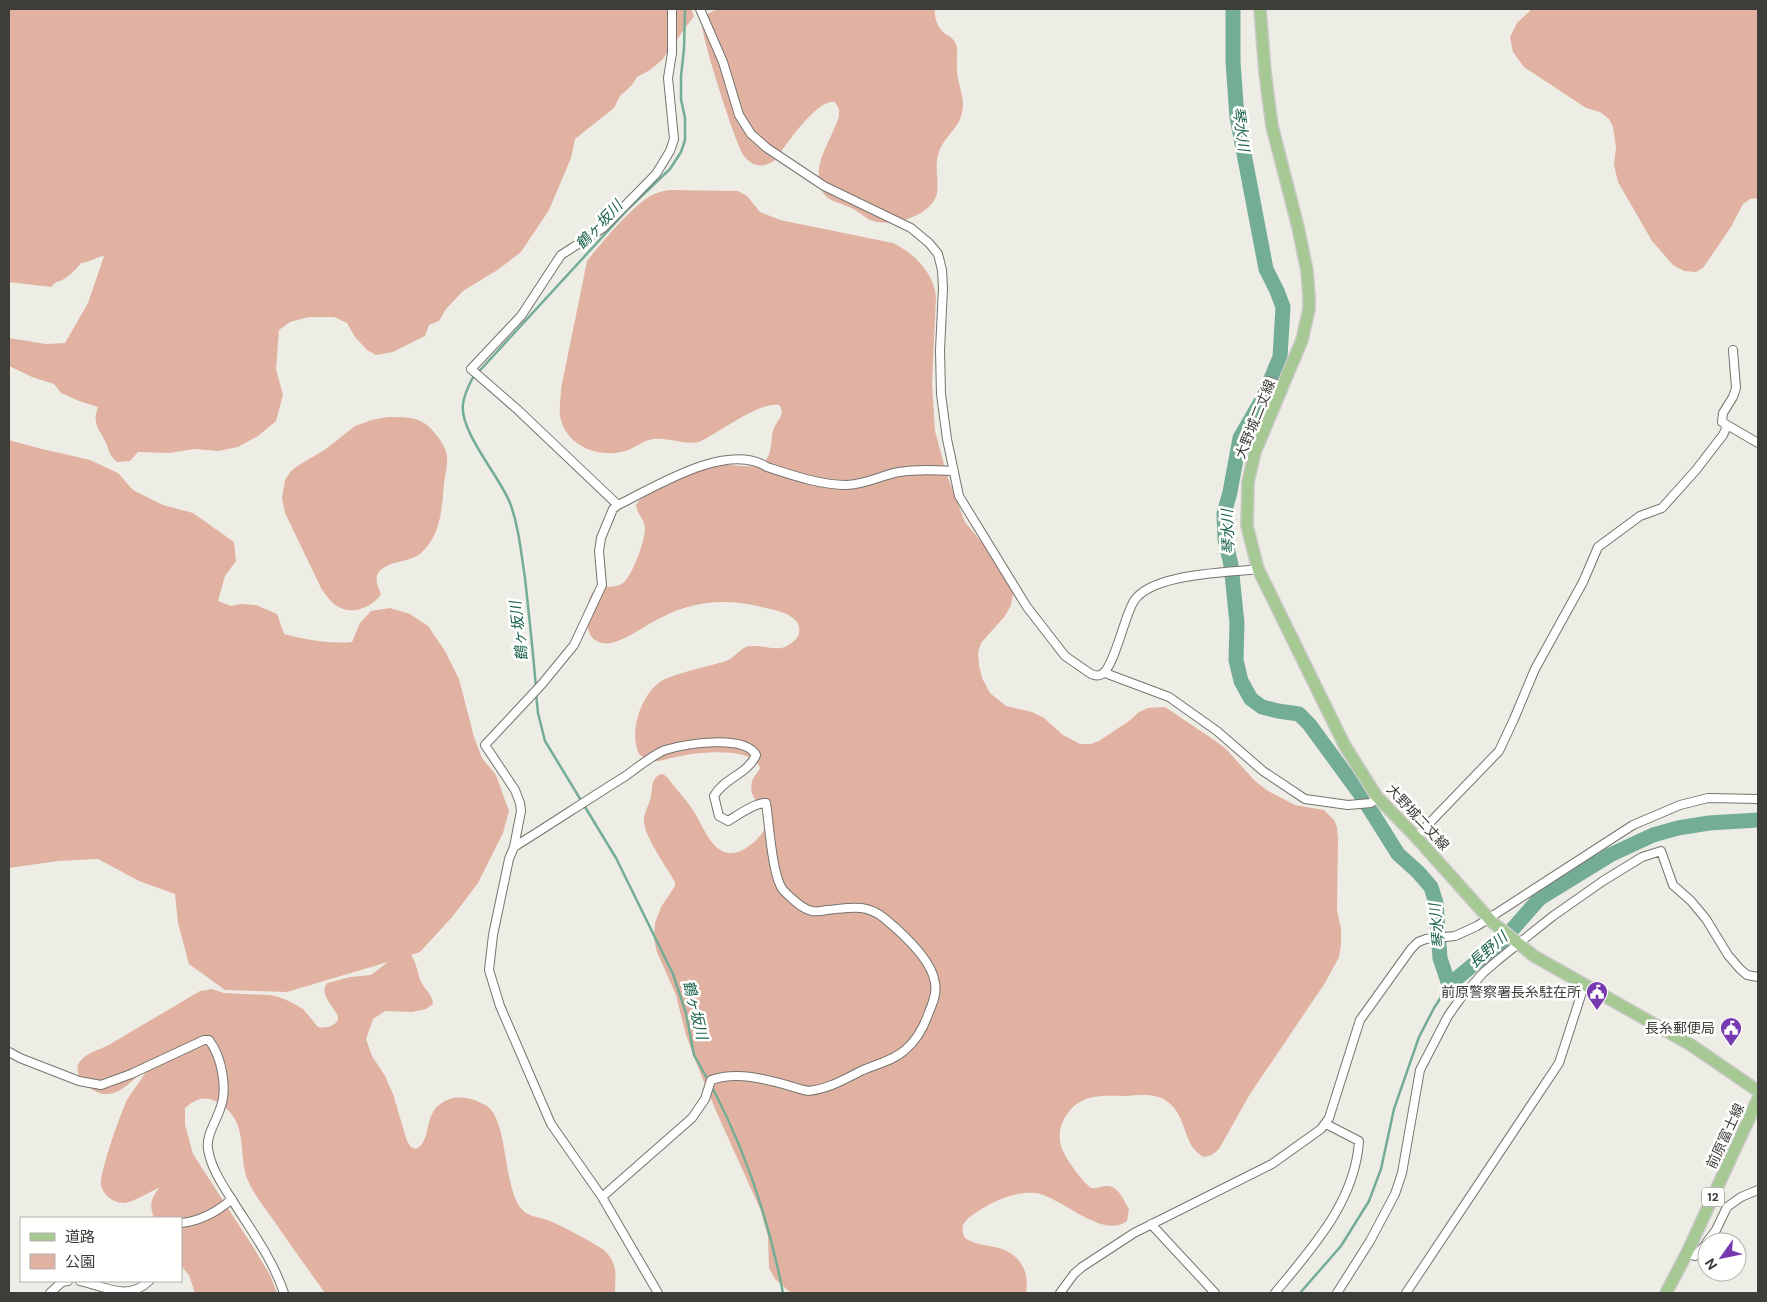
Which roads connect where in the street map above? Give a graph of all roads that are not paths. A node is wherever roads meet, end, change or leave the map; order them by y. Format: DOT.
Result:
graph roads {
  1 [pos="672,9"];
  2 [pos="700,9"];
  3 [pos="1260,9"];
  4 [pos="1733,350"];
  5 [pos="1727,426"];
  6 [pos="1758,443"];
  7 [pos="954,472"];
  8 [pos="618,505"];
  9 [pos="1258,569"];
  10 [pos="1105,672"];
  11 [pos="1758,799"];
  12 [pos="1374,800"];
  13 [pos="1416,837"];
  14 [pos="514,847"];
  15 [pos="1491,920"];
  16 [pos="1517,944"];
  17 [pos="1758,977"];
  18 [pos="1584,986"];
  19 [pos="9,1052"];
  20 [pos="1758,1091"];
  21 [pos="1758,1099"];
  22 [pos="1326,1124"];
  23 [pos="1758,1190"];
  24 [pos="602,1197"];
  25 [pos="232,1199"];
  26 [pos="182,1222"];
  27 [pos="1151,1224"];
  28 [pos="1714,1232"];
  29 [pos="1687,1253"];
  30 [pos="1697,1254"];
  31 [pos="62,1282"];
  32 [pos="83,1282"];
  33 [pos="148,1282"];
  34 [pos="50,1293"];
  35 [pos="284,1293"];
  36 [pos="658,1293"];
  37 [pos="1060,1293"];
  38 [pos="1215,1293"];
  39 [pos="1275,1293"];
  40 [pos="1337,1293"];
  41 [pos="1406,1293"];
  42 [pos="1666,1293"];
  1 -- 8 [label="street"];
  2 -- 7 [label="street"];
  3 -- 9 [label="main road, 大野城二丈線"];
  4 -- 5 [label="street"];
  5 -- 6 [label="street"];
  5 -- 13 [label="street"];
  7 -- 8 [label="street"];
  7 -- 10 [label="street"];
  8 -- 14 [label="street"];
  9 -- 10 [label="street"];
  9 -- 12 [label="main road, 大野城二丈線"];
  10 -- 12 [label="street"];
  11 -- 15 [label="street"];
  12 -- 13 [label="main road, 大野城二丈線"];
  13 -- 15 [label="main road, 大野城二丈線"];
  14 -- 24 [label="street"];
  14 -- 24 [label="street"];
  15 -- 16 [label="main road, 大野城二丈線"];
  15 -- 22 [label="street"];
  16 -- 17 [label="street"];
  16 -- 18 [label="main road"];
  16 -- 40 [label="street"];
  18 -- 20 [label="main road"];
  18 -- 41 [label="street"];
  19 -- 25 [label="street"];
  21 -- 29 [label="main road, 前原富士線 / 12"];
  22 -- 27 [label="street"];
  22 -- 39 [label="street"];
  23 -- 28 [label="street"];
  24 -- 36 [label="street"];
  25 -- 26 [label="street"];
  25 -- 35 [label="street"];
  27 -- 37 [label="street"];
  27 -- 38 [label="street"];
  29 -- 30 [label="street"];
  29 -- 42 [label="main road, 前原富士線 / 12"];
  31 -- 34 [label="street"];
  32 -- 33 [label="street"];
}
